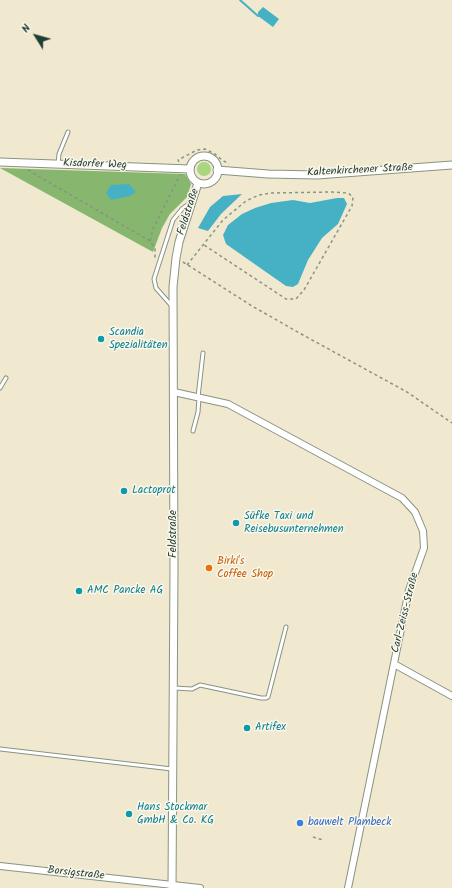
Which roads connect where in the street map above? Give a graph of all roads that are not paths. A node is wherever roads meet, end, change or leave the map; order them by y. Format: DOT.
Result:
graph roads {
  1 [pos="68,132"];
  2 [pos="0,162"];
  3 [pos="58,164"];
  4 [pos="452,165"];
  5 [pos="190,169"];
  6 [pos="218,170"];
  7 [pos="198,183"];
  8 [pos="193,200"];
  9 [pos="174,308"];
  10 [pos="203,353"];
  11 [pos="6,378"];
  12 [pos="0,388"];
  13 [pos="174,392"];
  14 [pos="199,397"];
  15 [pos="193,431"];
  16 [pos="286,627"];
  17 [pos="394,664"];
  18 [pos="173,688"];
  19 [pos="452,696"];
  20 [pos="0,749"];
  21 [pos="172,769"];
  22 [pos="0,866"];
  23 [pos="172,886"];
  24 [pos="200,888"];
  25 [pos="348,888"];
  1 -- 3 [label="lane"];
  2 -- 3 [label="street, Kisdorfer Weg"];
  3 -- 5 [label="street, Kisdorfer Weg"];
  4 -- 6 [label="street, Kaltenkirchener Straße"];
  5 -- 6 [label="street"];
  5 -- 7 [label="street"];
  6 -- 7 [label="street"];
  7 -- 8 [label="street, Feldstraße"];
  8 -- 9 [label="street, Feldstraße"];
  8 -- 9 [label="lane"];
  9 -- 13 [label="street, Feldstraße"];
  10 -- 14 [label="lane"];
  11 -- 12 [label="lane"];
  13 -- 14 [label="street, Carl-Zeiss-Straße"];
  13 -- 18 [label="street, Feldstraße"];
  14 -- 15 [label="lane"];
  14 -- 17 [label="street, Carl-Zeiss-Straße"];
  16 -- 18 [label="lane"];
  17 -- 19 [label="street"];
  17 -- 25 [label="street, Carl-Zeiss-Straße"];
  18 -- 21 [label="street, Feldstraße"];
  20 -- 21 [label="lane"];
  21 -- 23 [label="street, Feldstraße"];
  22 -- 23 [label="street, Borsigstraße"];
  23 -- 24 [label="street, Borsigstraße"];
}
